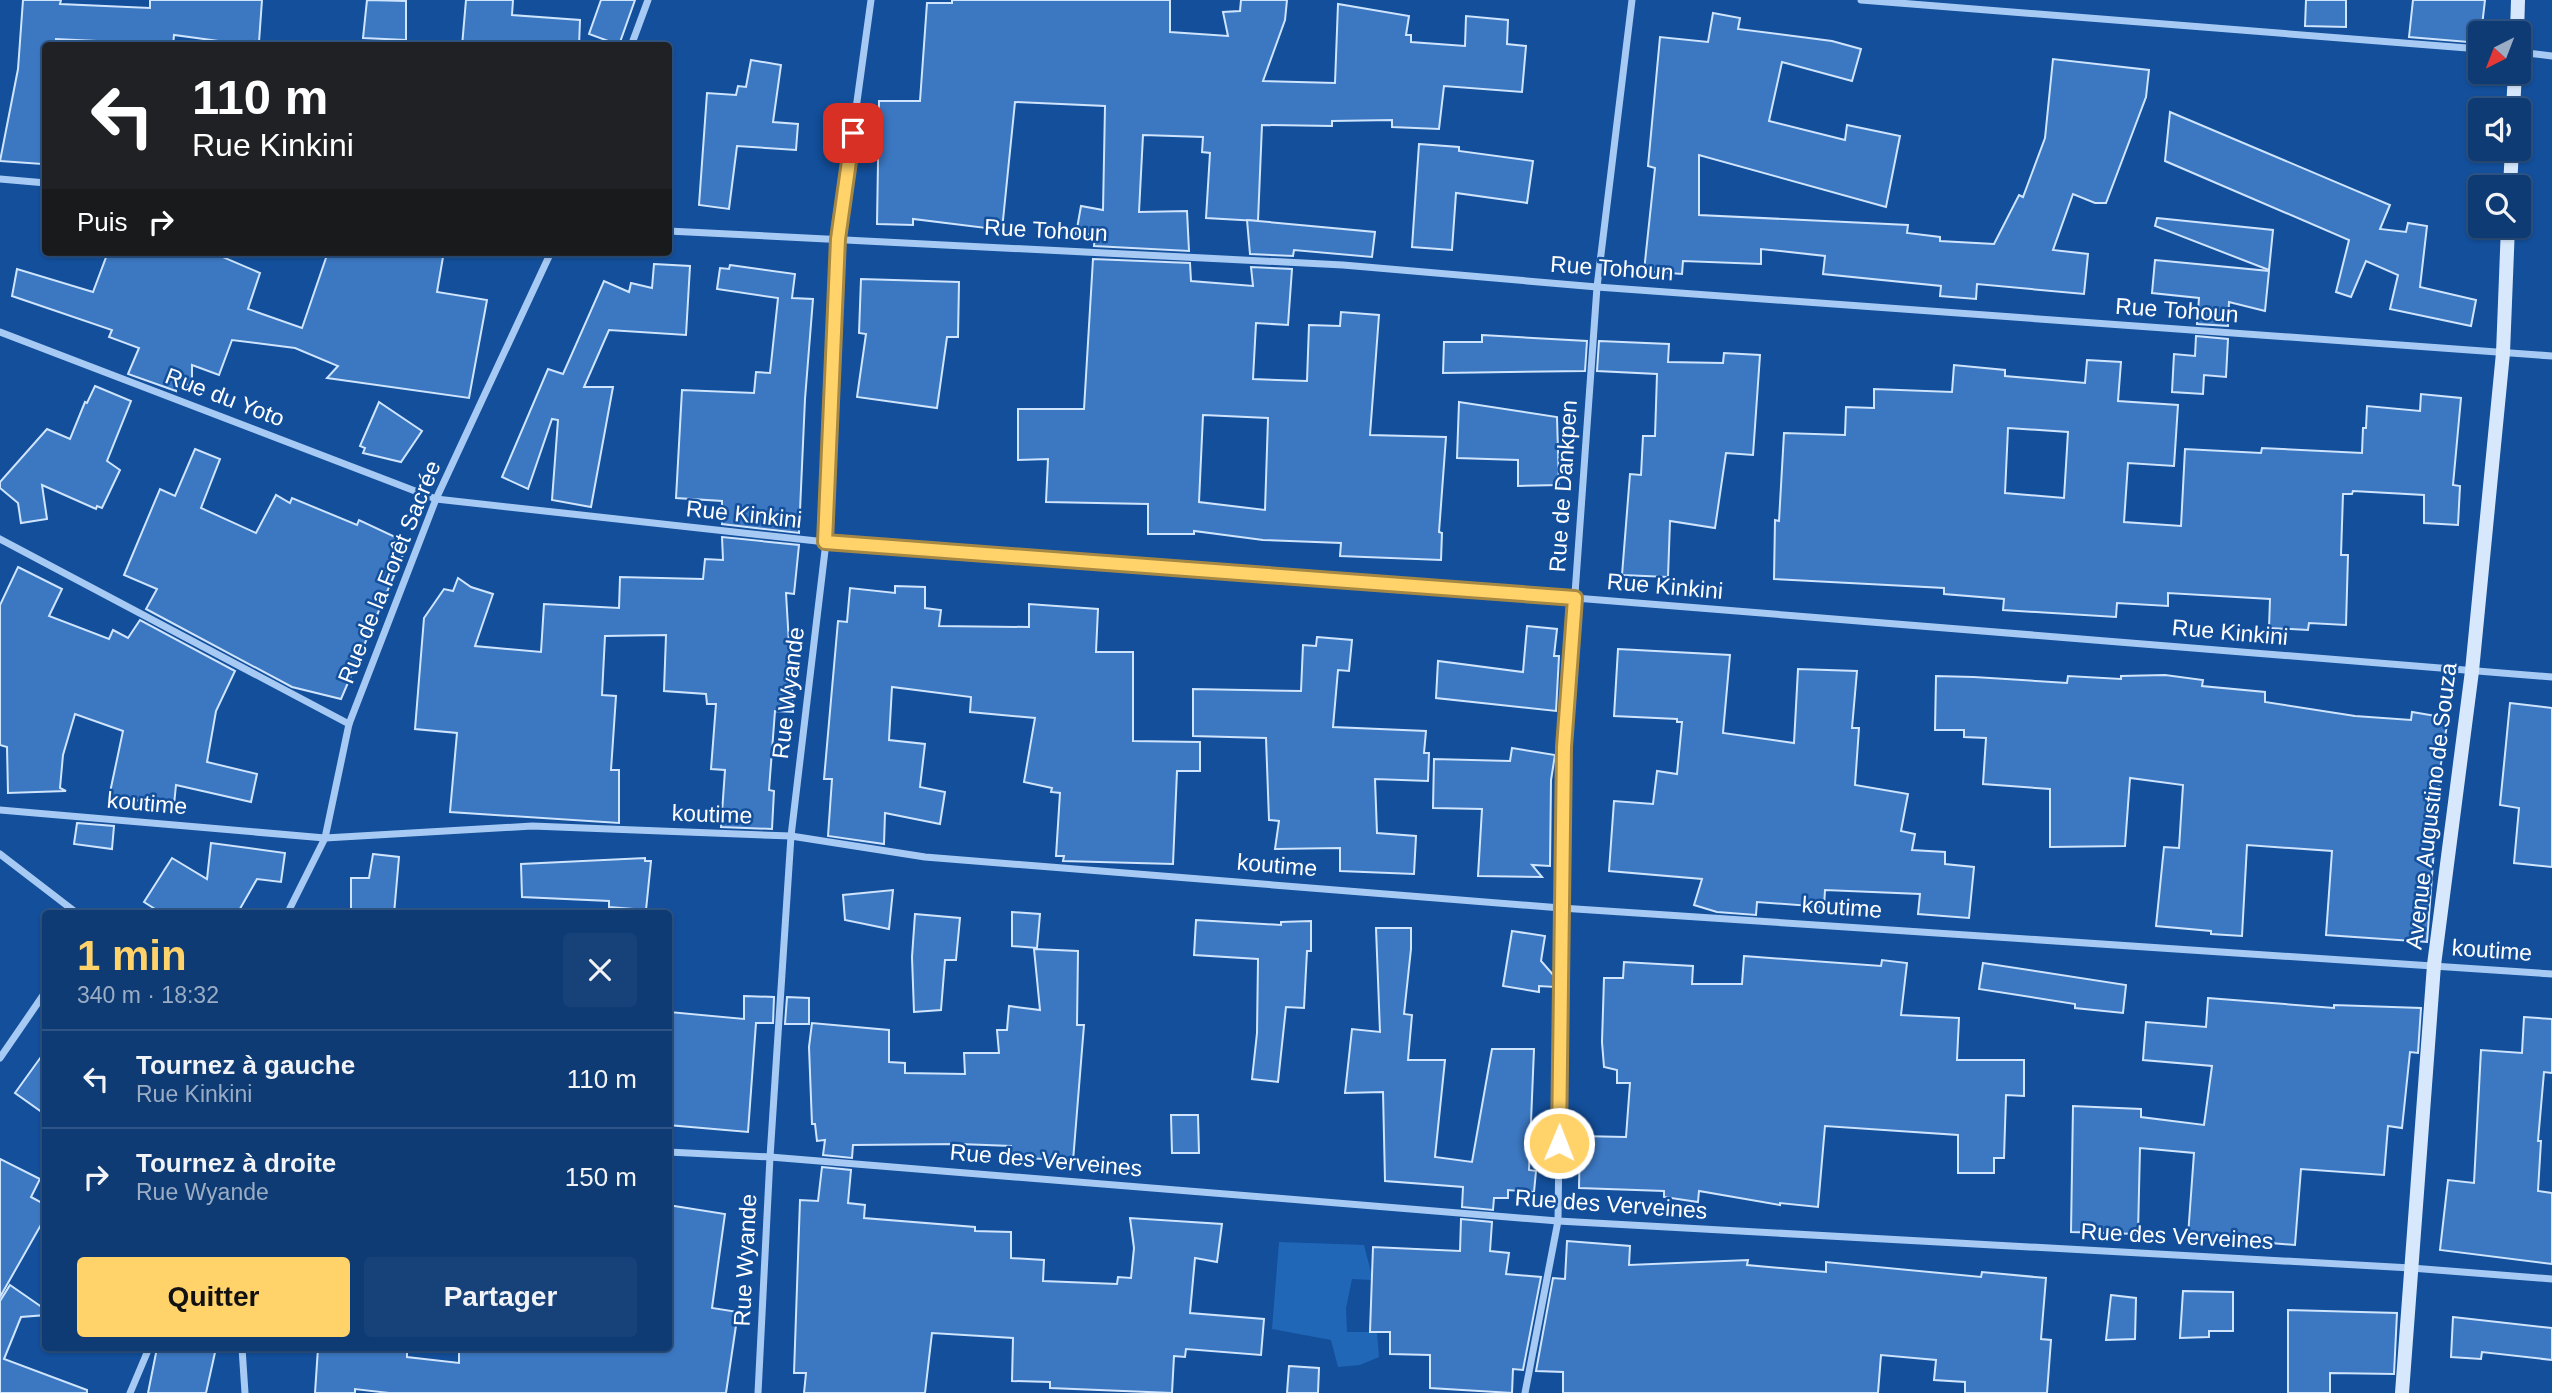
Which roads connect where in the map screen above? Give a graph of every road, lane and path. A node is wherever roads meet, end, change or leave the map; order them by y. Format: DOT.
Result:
graph roads {
  1 [pos="648,0"];
  2 [pos="871,0"];
  3 [pos="1632,0"];
  4 [pos="1861,0"];
  5 [pos="2518,0"];
  6 [pos="2517,21"];
  7 [pos="632,42"];
  8 [pos="2468,48"];
  9 [pos="2531,54"];
  10 [pos="2552,56"];
  11 [pos="0,179"];
  12 [pos="42,183"];
  13 [pos="672,231"];
  14 [pos="2508,238"];
  15 [pos="838,239"];
  16 [pos="549,256"];
  17 [pos="1597,286"];
  18 [pos="0,332"];
  19 [pos="2503,353"];
  20 [pos="2552,356"];
  21 [pos="436,499"];
  22 [pos="0,539"];
  23 [pos="825,542"];
  24 [pos="1575,598"];
  25 [pos="2472,671"];
  26 [pos="2552,677"];
  27 [pos="349,724"];
  28 [pos="0,810"];
  29 [pos="791,836"];
  30 [pos="325,838"];
  31 [pos="0,855"];
  32 [pos="1561,908"];
  33 [pos="73,910"];
  34 [pos="289,910"];
  35 [pos="2434,965"];
  36 [pos="2552,974"];
  37 [pos="42,997"];
  38 [pos="0,1058"];
  39 [pos="672,1152"];
  40 [pos="770,1157"];
  41 [pos="1558,1221"];
  42 [pos="2411,1268"];
  43 [pos="2552,1279"];
  44 [pos="148,1351"];
  45 [pos="242,1351"];
  46 [pos="130,1393"];
  47 [pos="245,1393"];
  48 [pos="758,1393"];
  49 [pos="1525,1393"];
  50 [pos="2402,1393"];
  1 -- 7 [label="street"];
  2 -- 15 [label="street, Rue Wyande"];
  3 -- 17 [label="street, Rue de Dankpen"];
  4 -- 8 [label="street"];
  5 -- 6 [label="main road"];
  9 -- 10 [label="street"];
  11 -- 12 [label="street"];
  13 -- 15 [label="street, Rue Tohoun"];
  14 -- 19 [label="main road, Avenue Augustino de Souza"];
  15 -- 17 [label="street, Rue Tohoun"];
  15 -- 23 [label="street, Rue Wyande"];
  16 -- 21 [label="street, Rue de la Forêt Sacrée"];
  17 -- 19 [label="street, Rue Tohoun"];
  17 -- 24 [label="street, Rue de Dankpen"];
  18 -- 21 [label="street, Rue du Yoto"];
  19 -- 20 [label="street, Rue Tohoun"];
  19 -- 25 [label="main road, Avenue Augustino de Souza"];
  21 -- 23 [label="street, Rue Kinkini"];
  21 -- 27 [label="street, Rue de la Forêt Sacrée"];
  22 -- 27 [label="street"];
  23 -- 24 [label="street, Rue Kinkini"];
  23 -- 29 [label="street, Rue Wyande"];
  24 -- 25 [label="street, Rue Kinkini"];
  24 -- 32 [label="street, Rue de Dankpen"];
  25 -- 26 [label="street, Rue Kinkini"];
  25 -- 35 [label="main road, Avenue Augustino de Souza"];
  27 -- 30 [label="street, Rue de la Forêt Sacrée"];
  28 -- 30 [label="street, koutime"];
  29 -- 30 [label="street, koutime"];
  29 -- 32 [label="street, koutime"];
  29 -- 40 [label="street, Rue Wyande"];
  30 -- 34 [label="street, Rue de la Forêt Sacrée"];
  31 -- 33 [label="street"];
  32 -- 35 [label="street, koutime"];
  32 -- 41 [label="street, Rue de Dankpen"];
  35 -- 36 [label="street, koutime"];
  35 -- 42 [label="main road, Avenue Augustino de Souza"];
  37 -- 38 [label="street"];
  39 -- 40 [label="street, Rue des Verveines"];
  40 -- 41 [label="street, Rue des Verveines"];
  40 -- 48 [label="street, Rue Wyande"];
  41 -- 42 [label="street, Rue des Verveines"];
  41 -- 49 [label="street, Rue de Dankpen"];
  42 -- 43 [label="street, Rue des Verveines"];
  42 -- 50 [label="main road, Avenue Augustino de Souza"];
  44 -- 46 [label="street"];
  45 -- 47 [label="street"];
}
